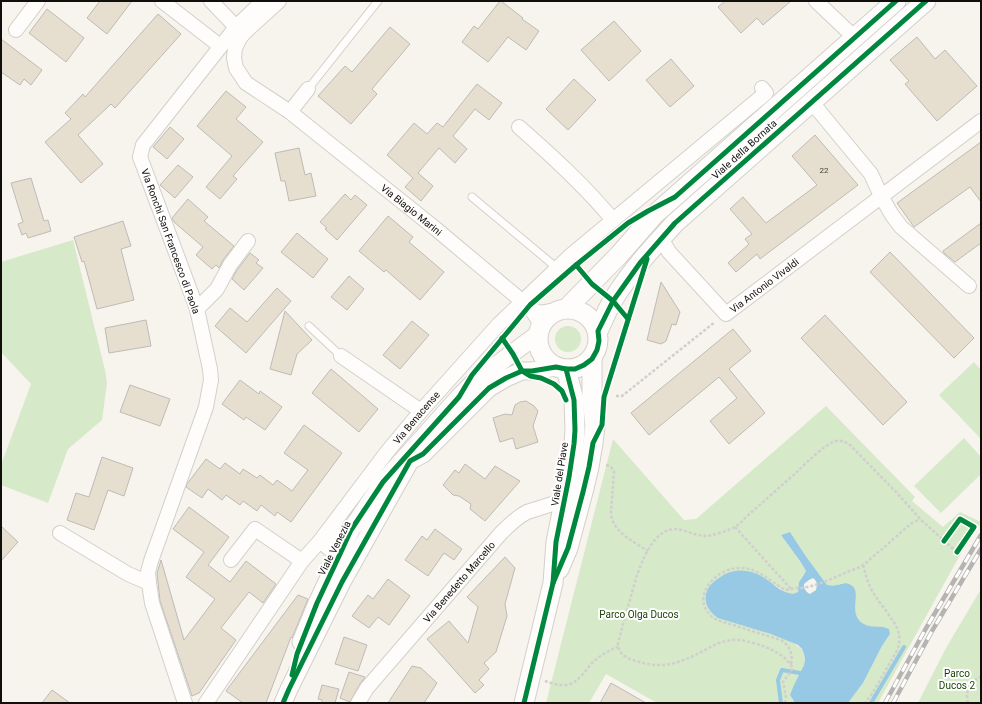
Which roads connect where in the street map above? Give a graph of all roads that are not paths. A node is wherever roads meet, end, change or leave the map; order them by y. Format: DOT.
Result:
graph roads {
  1 [pos="38,1"];
  2 [pos="162,1"];
  3 [pos="211,1"];
  4 [pos="264,1"];
  5 [pos="279,1"];
  6 [pos="378,1"];
  7 [pos="816,1"];
  8 [pos="896,1"];
  9 [pos="926,1"];
  10 [pos="236,27"];
  11 [pos="16,30"];
  12 [pos="854,37"];
  13 [pos="220,46"];
  14 [pos="762,88"];
  15 [pos="308,89"];
  16 [pos="811,102"];
  17 [pos="290,112"];
  18 [pos="981,121"];
  19 [pos="519,127"];
  20 [pos="881,196"];
  21 [pos="472,197"];
  22 [pos="613,220"];
  23 [pos="661,238"];
  24 [pos="248,241"];
  25 [pos="557,268"];
  26 [pos="969,286"];
  27 [pos="196,309"];
  28 [pos="562,309"];
  29 [pos="533,317"];
  30 [pos="309,326"];
  31 [pos="598,331"];
  32 [pos="341,356"];
  33 [pos="592,359"];
  34 [pos="561,368"];
  35 [pos="421,411"];
  36 [pos="410,461"];
  37 [pos="583,492"];
  38 [pos="565,500"];
  39 [pos="351,530"];
  40 [pos="60,533"];
  41 [pos="320,541"];
  42 [pos="340,554"];
  43 [pos="231,560"];
  44 [pos="302,562"];
  45 [pos="149,583"];
  46 [pos="553,583"];
  47 [pos="286,696"];
  48 [pos="185,703"];
  49 [pos="206,703"];
  50 [pos="358,703"];
  51 [pos="524,703"];
  1 -- 11 [label="street"];
  2 -- 13 [label="street"];
  3 -- 10 [label="street"];
  4 -- 10 [label="street, Via Ronchi San Francesco di Paola"];
  5 -- 17 [label="street, Via Biagio Marini"];
  6 -- 15 [label="lane"];
  7 -- 12 [label="street"];
  8 -- 12 [label="main road, Viale della Bornata"];
  9 -- 16 [label="main road, Viale della Bornata"];
  10 -- 13 [label="street, Via Ronchi San Francesco di Paola"];
  12 -- 28 [label="main road, Viale della Bornata"];
  13 -- 27 [label="street, Via Ronchi San Francesco di Paola"];
  14 -- 22 [label="street"];
  15 -- 17 [label="street"];
  16 -- 20 [label="street"];
  16 -- 23 [label="main road, Viale della Bornata"];
  17 -- 29 [label="street, Via Biagio Marini"];
  18 -- 20 [label="street, Via Antonio Vivaldi"];
  19 -- 22 [label="street"];
  20 -- 23 [label="street, Via Antonio Vivaldi"];
  20 -- 26 [label="street"];
  21 -- 25 [label="lane"];
  22 -- 25 [label="street"];
  23 -- 31 [label="main road, Viale della Bornata"];
  24 -- 27 [label="street"];
  25 -- 29 [label="street"];
  27 -- 45 [label="street, Via Ronchi San Francesco di Paola"];
  28 -- 29 [label="main road"];
  28 -- 31 [label="main road"];
  29 -- 34 [label="main road"];
  29 -- 35 [label="street, Via Benacense"];
  29 -- 39 [label="street, Viale Venezia"];
  30 -- 32 [label="lane"];
  31 -- 33 [label="main road"];
  32 -- 35 [label="street"];
  33 -- 34 [label="main road"];
  33 -- 37 [label="main road, Viale del Piave"];
  34 -- 36 [label="street, Viale Venezia"];
  34 -- 38 [label="main road, Viale del Piave"];
  35 -- 41 [label="street, Via Benacense"];
  36 -- 39 [label="street, Viale Venezia"];
  36 -- 47 [label="street, Viale Venezia"];
  37 -- 38 [label="street, Via Benedetto Marcello"];
  37 -- 46 [label="main road, Viale del Piave"];
  38 -- 46 [label="main road, Viale del Piave"];
  38 -- 50 [label="street, Via Benedetto Marcello"];
  39 -- 41 [label="street, Via Benacense"];
  39 -- 42 [label="street, Viale Venezia"];
  40 -- 45 [label="street"];
  41 -- 42 [label="street"];
  41 -- 44 [label="street, Via Benacense"];
  42 -- 47 [label="street, Viale Venezia"];
  43 -- 44 [label="street"];
  44 -- 49 [label="street, Via Benacense"];
  45 -- 48 [label="street, Via Ronchi San Francesco di Paola"];
  46 -- 51 [label="main road, Viale del Piave"];
}
